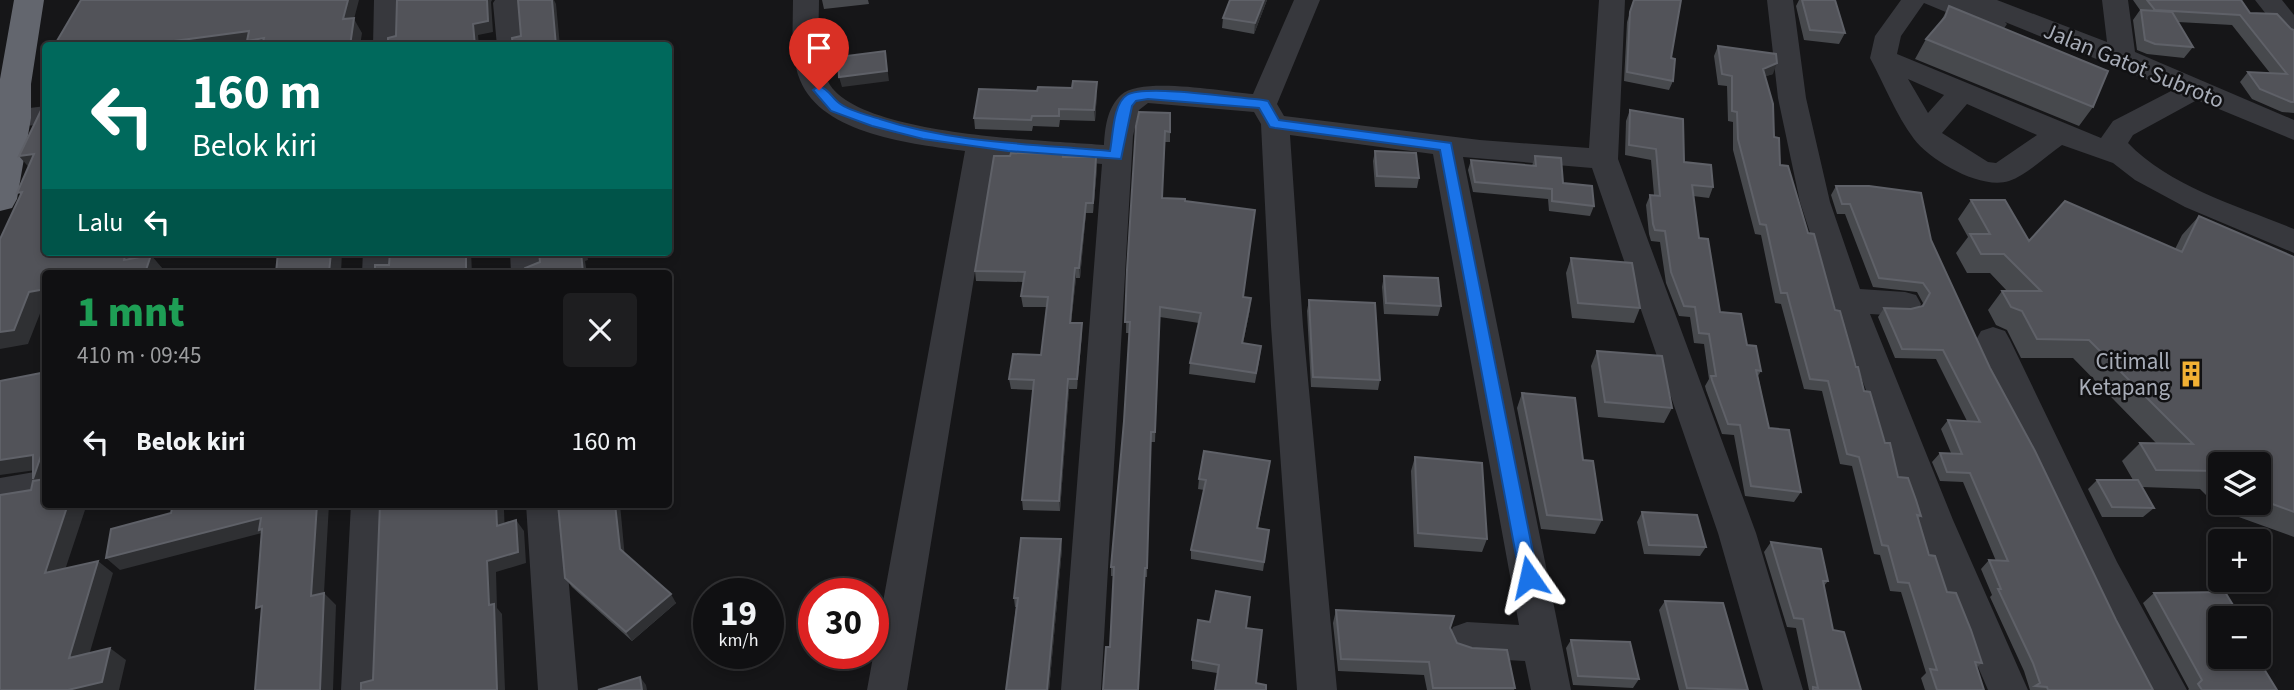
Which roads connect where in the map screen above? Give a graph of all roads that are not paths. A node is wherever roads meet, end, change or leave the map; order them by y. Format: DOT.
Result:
graph roads {
  1 [pos="29,0"];
  2 [pos="387,0"];
  3 [pos="806,0"];
  4 [pos="1307,0"];
  5 [pos="1612,0"];
  6 [pos="1780,0"];
  7 [pos="1914,0"];
  8 [pos="2115,0"];
  9 [pos="2268,0"];
  10 [pos="1966,2"];
  11 [pos="506,3"];
  12 [pos="2294,32"];
  13 [pos="386,42"];
  14 [pos="510,42"];
  15 [pos="2122,57"];
  16 [pos="1884,58"];
  17 [pos="2077,58"];
  18 [pos="2196,89"];
  19 [pos="1962,92"];
  20 [pos="1269,114"];
  21 [pos="30,116"];
  22 [pos="2294,131"];
  23 [pos="2059,133"];
  24 [pos="1925,134"];
  25 [pos="981,144"];
  26 [pos="1446,146"];
  27 [pos="2120,155"];
  28 [pos="1116,156"];
  29 [pos="1603,159"];
  30 [pos="0,199"];
  31 [pos="2294,242"];
  32 [pos="1848,300"];
  33 [pos="1905,304"];
  34 [pos="1993,340"];
  35 [pos="42,486"];
  36 [pos="0,494"];
  37 [pos="369,508"];
  38 [pos="544,508"];
  39 [pos="1467,640"];
  40 [pos="1542,644"];
  41 [pos="361,690"];
  42 [pos="558,690"];
  43 [pos="887,690"];
  44 [pos="1081,690"];
  45 [pos="1317,690"];
  46 [pos="1551,690"];
  47 [pos="1783,690"];
  48 [pos="2008,690"];
  49 [pos="2167,690"];
  1 -- 21 [label="highway"];
  2 -- 13 [label="street"];
  3 -- 25 [label="street"];
  4 -- 20 [label="street"];
  5 -- 29 [label="street"];
  6 -- 32 [label="street"];
  7 -- 16 [label="street"];
  8 -- 15 [label="street"];
  9 -- 12 [label="street"];
  10 -- 15 [label="street, Jalan Gatot Subroto"];
  10 -- 17 [label="street"];
  11 -- 14 [label="street"];
  15 -- 18 [label="street, Jalan Gatot Subroto"];
  16 -- 19 [label="street"];
  16 -- 24 [label="street"];
  18 -- 22 [label="street, Jalan Gatot Subroto"];
  18 -- 27 [label="street"];
  19 -- 23 [label="street"];
  19 -- 24 [label="street"];
  20 -- 26 [label="street"];
  20 -- 28 [label="street"];
  20 -- 45 [label="street"];
  21 -- 30 [label="highway"];
  23 -- 24 [label="street"];
  23 -- 27 [label="street"];
  25 -- 28 [label="street"];
  25 -- 43 [label="street"];
  26 -- 29 [label="street"];
  26 -- 40 [label="street"];
  27 -- 31 [label="street"];
  28 -- 44 [label="street"];
  29 -- 47 [label="street"];
  32 -- 33 [label="street"];
  32 -- 48 [label="street"];
  34 -- 49 [label="street"];
  35 -- 36 [label="street"];
  37 -- 41 [label="street"];
  38 -- 42 [label="street"];
  39 -- 40 [label="street"];
  40 -- 46 [label="street"];
}
